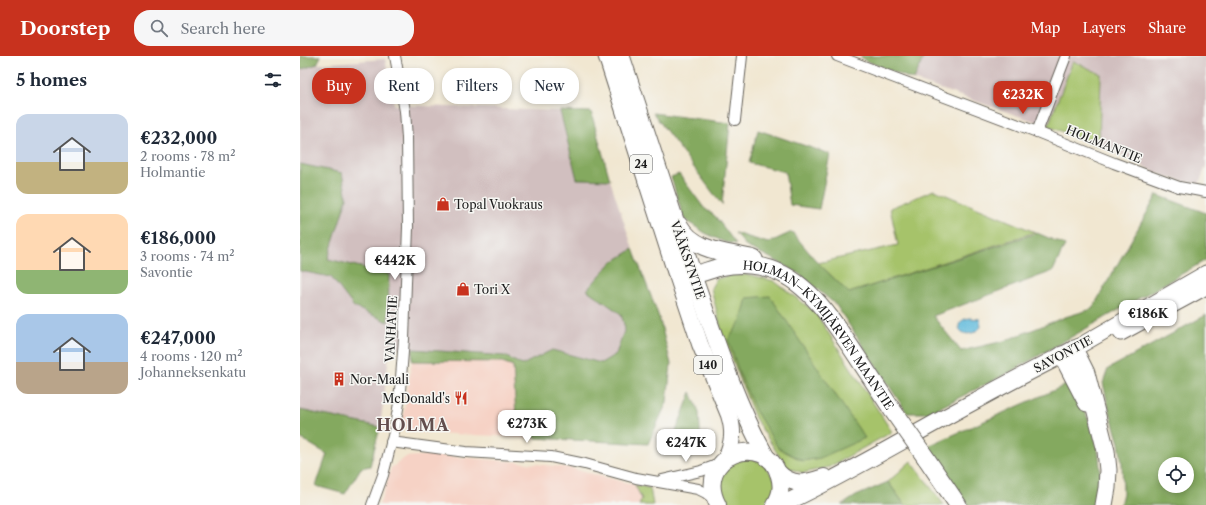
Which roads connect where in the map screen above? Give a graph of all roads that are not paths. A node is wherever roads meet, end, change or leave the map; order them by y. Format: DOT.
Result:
graph roads {
  1 [pos="395,56"];
  2 [pos="607,56"];
  3 [pos="621,56"];
  4 [pos="742,56"];
  5 [pos="1066,56"];
  6 [pos="842,57"];
  7 [pos="734,120"];
  8 [pos="1037,132"];
  9 [pos="1206,192"];
  10 [pos="671,208"];
  11 [pos="776,270"];
  12 [pos="676,272"];
  13 [pos="1206,273"];
  14 [pos="693,275"];
  15 [pos="1206,287"];
  16 [pos="1070,356"];
  17 [pos="391,442"];
  18 [pos="767,458"];
  19 [pos="723,461"];
  20 [pos="862,464"];
  21 [pos="778,472"];
  22 [pos="658,481"];
  23 [pos="716,502"];
  24 [pos="372,505"];
  25 [pos="774,505"];
  26 [pos="781,505"];
  27 [pos="958,505"];
  28 [pos="1104,505"];
  1 -- 17 [label="street, VANHATIE"];
  2 -- 12 [label="highway, VÄÄKSYNTIE / 24"];
  3 -- 10 [label="highway, VÄÄKSYNTIE / 24"];
  4 -- 7 [label="street"];
  5 -- 8 [label="street"];
  6 -- 8 [label="street, HOLMANTIE"];
  8 -- 9 [label="street, HOLMANTIE"];
  10 -- 11 [label="highway, 24"];
  10 -- 14 [label="highway, VÄÄKSYNTIE / 24"];
  11 -- 14 [label="highway, HOLMAN–KYMIJÄRVEN MAANTIE / 24"];
  11 -- 27 [label="highway, HOLMAN–KYMIJÄRVEN MAANTIE / 24, bridge"];
  12 -- 14 [label="highway, HOLMAN–KYMIJÄRVEN MAANTIE / 24"];
  12 -- 19 [label="main road, VÄÄKSYNTIE / 140"];
  13 -- 16 [label="main road, SAVONTIE"];
  14 -- 18 [label="main road, VÄÄKSYNTIE / 24"];
  15 -- 16 [label="main road, SAVONTIE"];
  16 -- 20 [label="main road, SAVONTIE"];
  16 -- 28 [label="highway"];
  17 -- 22 [label="street"];
  17 -- 24 [label="street, VANHATIE"];
  18 -- 19 [label="main road"];
  18 -- 21 [label="main road, VÄÄKSYNTIE"];
  19 -- 22 [label="street"];
  19 -- 23 [label="main road, 140"];
  20 -- 21 [label="main road, SAVONTIE"];
  20 -- 26 [label="main road, SAVONTIE"];
  21 -- 25 [label="main road"];
  22 -- 23 [label="street"];
}
